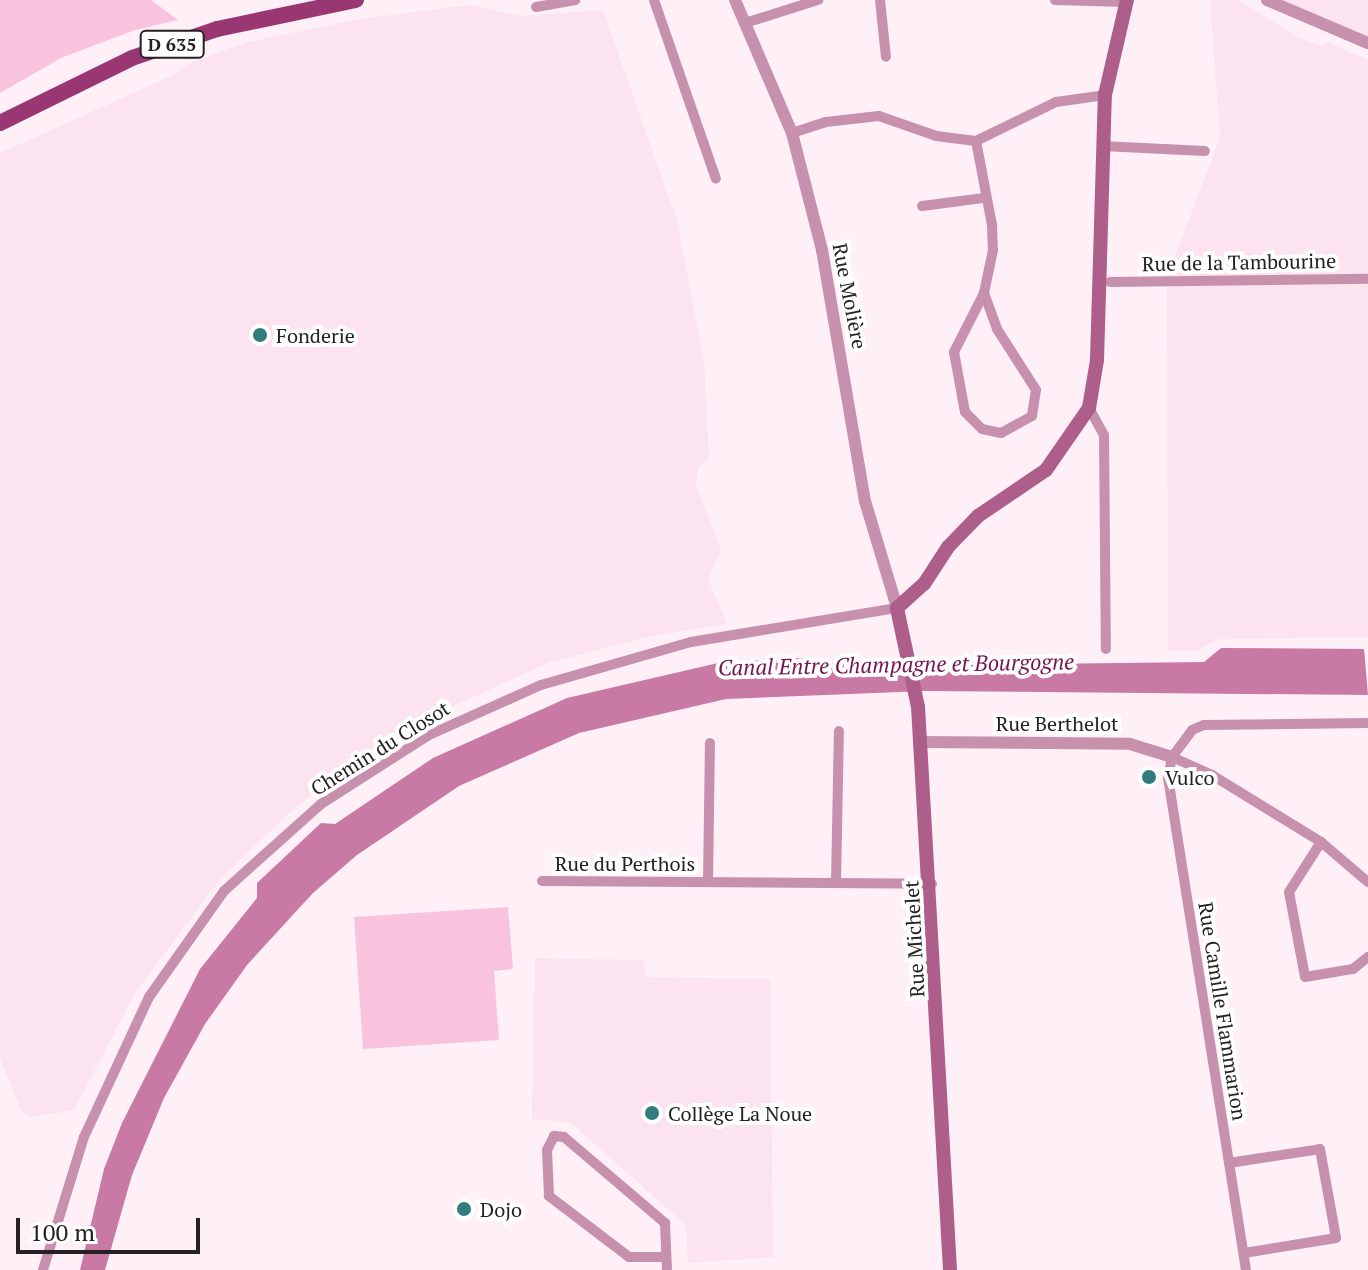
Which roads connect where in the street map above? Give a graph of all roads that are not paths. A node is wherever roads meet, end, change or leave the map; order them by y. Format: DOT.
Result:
graph roads {
  1 [pos="356,0"];
  2 [pos="575,0"];
  3 [pos="654,0"];
  4 [pos="735,0"];
  5 [pos="818,0"];
  6 [pos="880,0"];
  7 [pos="1055,0"];
  8 [pos="1267,0"];
  9 [pos="1127,1"];
  10 [pos="536,7"];
  11 [pos="745,23"];
  12 [pos="1368,43"];
  13 [pos="886,57"];
  14 [pos="1105,95"];
  15 [pos="0,123"];
  16 [pos="792,133"];
  17 [pos="976,141"];
  18 [pos="1102,146"];
  19 [pos="1205,151"];
  20 [pos="716,179"];
  21 [pos="984,198"];
  22 [pos="922,206"];
  23 [pos="1368,279"];
  24 [pos="1110,282"];
  25 [pos="984,293"];
  26 [pos="1089,408"];
  27 [pos="897,608"];
  28 [pos="1106,649"];
  29 [pos="1368,723"];
  30 [pos="839,731"];
  31 [pos="921,742"];
  32 [pos="710,743"];
  33 [pos="1172,757"];
  34 [pos="1321,842"];
  35 [pos="542,881"];
  36 [pos="708,882"];
  37 [pos="1368,882"];
  38 [pos="836,883"];
  39 [pos="932,884"];
  40 [pos="1368,957"];
  41 [pos="1229,1163"];
  42 [pos="1244,1253"];
  43 [pos="666,1257"];
  44 [pos="43,1270"];
  45 [pos="667,1270"];
  46 [pos="950,1270"];
  47 [pos="1246,1270"];
  1 -- 15 [label="main road, D 635"];
  2 -- 10 [label="street"];
  3 -- 20 [label="street"];
  4 -- 11 [label="street, Rue Molière"];
  5 -- 11 [label="street"];
  6 -- 13 [label="street"];
  7 -- 9 [label="street"];
  8 -- 12 [label="street"];
  9 -- 14 [label="main road"];
  11 -- 16 [label="street, Rue Molière"];
  14 -- 17 [label="street"];
  14 -- 18 [label="main road"];
  16 -- 17 [label="street"];
  16 -- 27 [label="street, Rue Molière"];
  17 -- 21 [label="street"];
  18 -- 19 [label="street"];
  18 -- 26 [label="main road"];
  21 -- 22 [label="street"];
  21 -- 25 [label="street"];
  23 -- 24 [label="street, Rue de la Tambourine"];
  25 -- 25 [label="street"];
  26 -- 27 [label="main road"];
  26 -- 28 [label="street"];
  27 -- 31 [label="main road, Rue Michelet"];
  27 -- 44 [label="street, Chemin du Closot"];
  29 -- 33 [label="street"];
  30 -- 38 [label="street"];
  31 -- 33 [label="street, Rue Berthelot"];
  31 -- 39 [label="main road, Rue Michelet"];
  32 -- 36 [label="street, Rue du Perthois"];
  33 -- 34 [label="street"];
  33 -- 41 [label="street, Rue Camille Flammarion"];
  34 -- 37 [label="street"];
  34 -- 40 [label="street"];
  35 -- 36 [label="street, Rue du Perthois"];
  36 -- 38 [label="street, Rue du Perthois"];
  38 -- 39 [label="street, Rue du Perthois"];
  39 -- 46 [label="main road, Rue Michelet"];
  41 -- 42 [label="street, Rue Camille Flammarion"];
  41 -- 42 [label="street"];
  42 -- 47 [label="street, Rue Camille Flammarion"];
  43 -- 43 [label="street"];
  43 -- 45 [label="street"];
}
